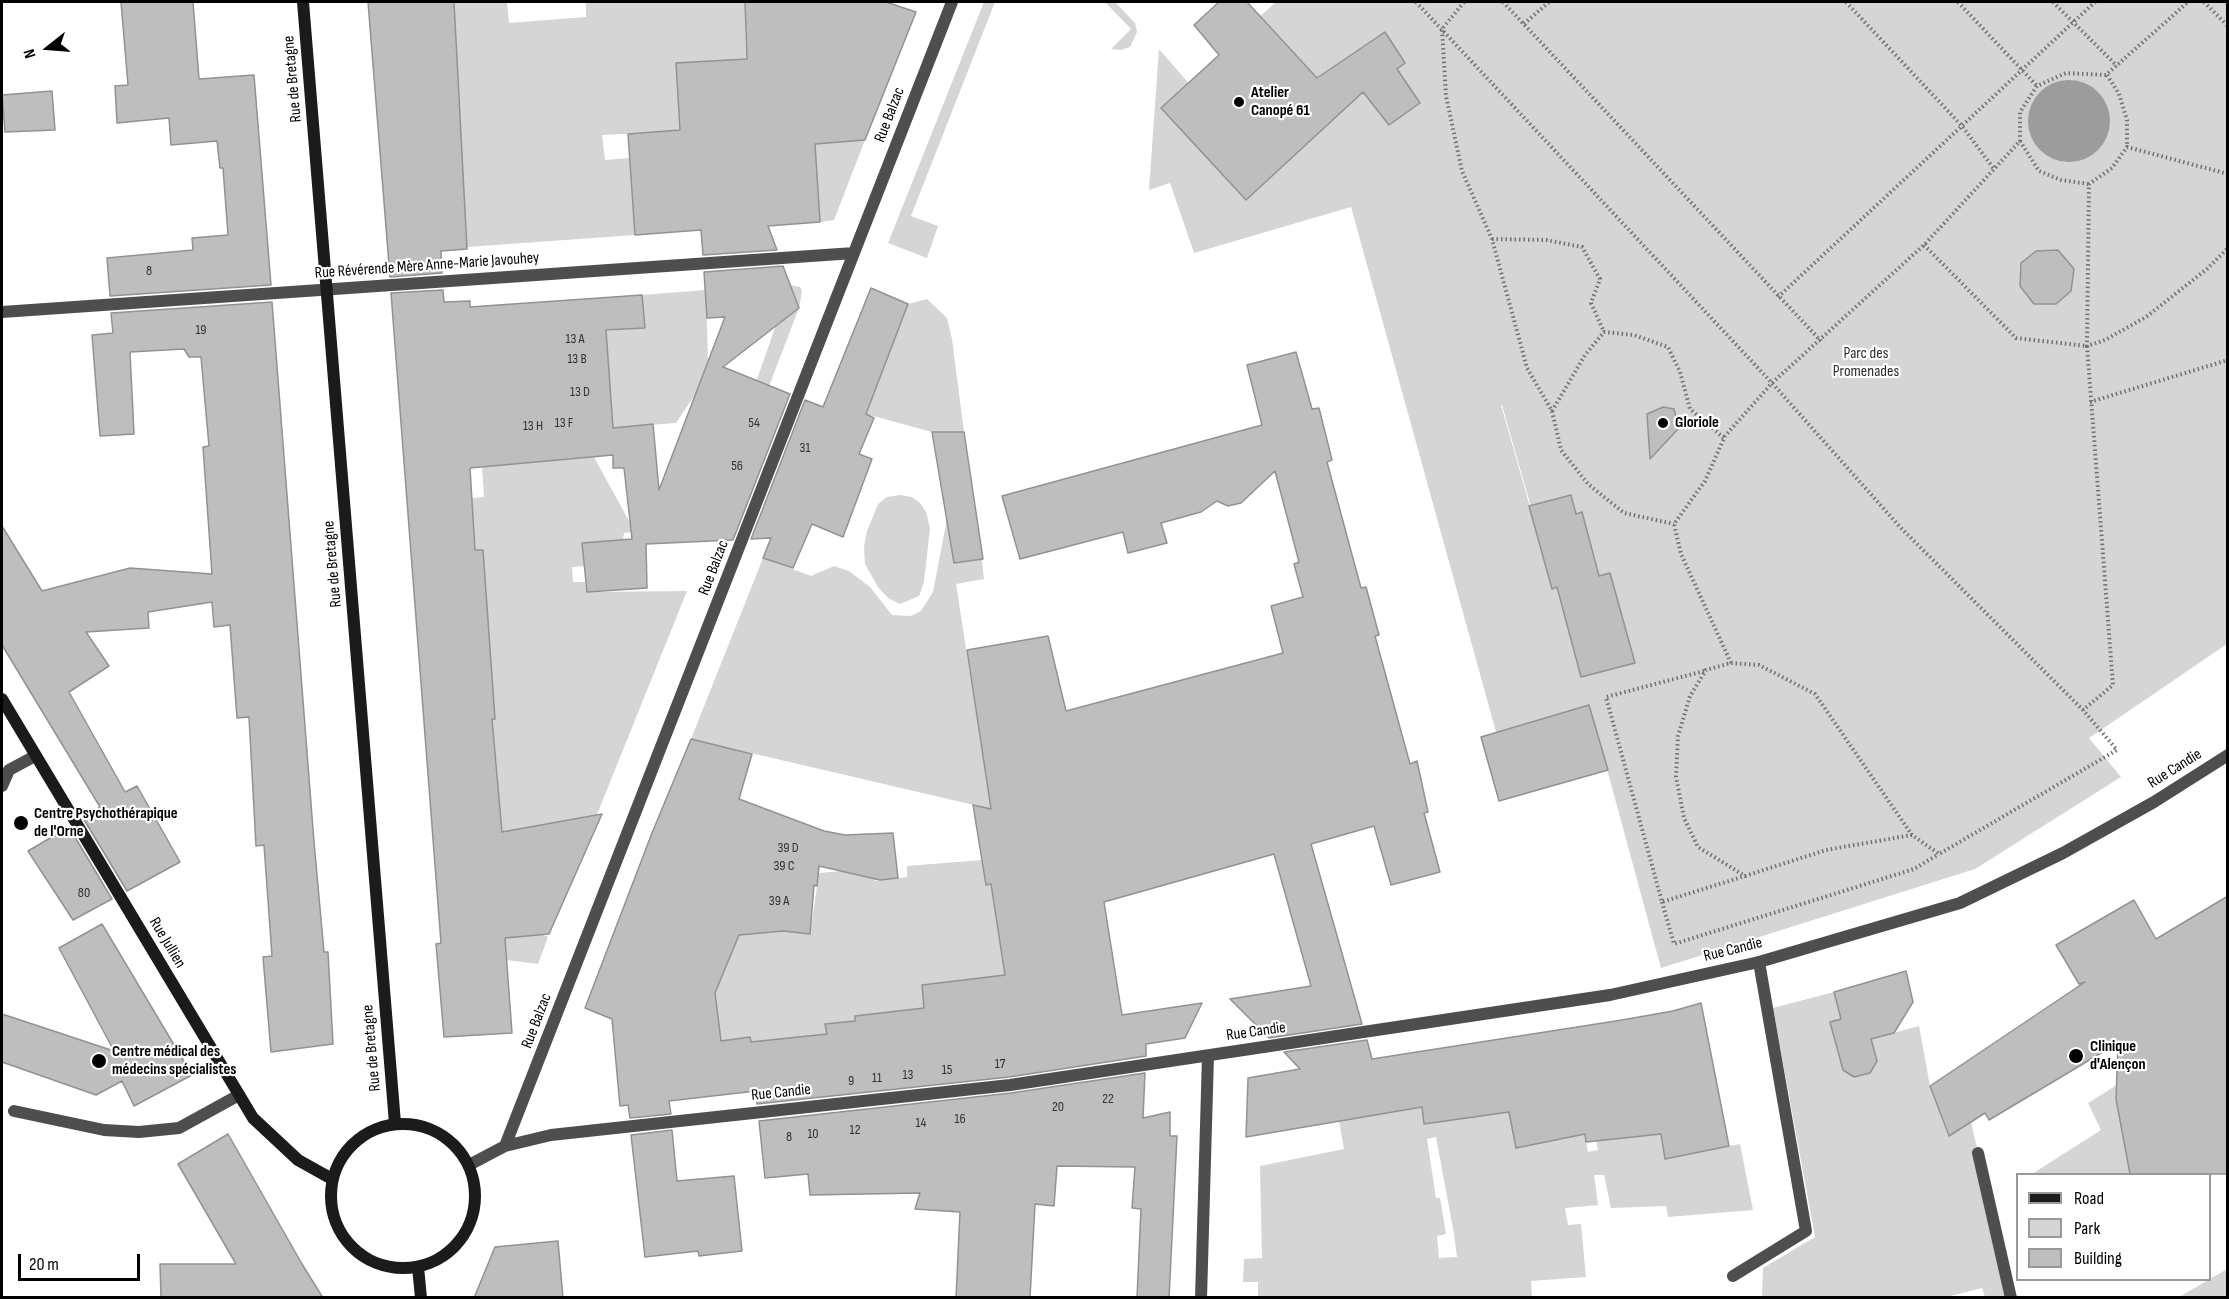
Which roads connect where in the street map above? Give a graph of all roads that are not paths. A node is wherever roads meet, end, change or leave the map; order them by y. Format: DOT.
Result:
graph roads {
  1 [pos="303,2"];
  2 [pos="952,2"];
  3 [pos="854,253"];
  4 [pos="327,289"];
  5 [pos="2,312"];
  6 [pos="2,699"];
  7 [pos="2228,755"];
  8 [pos="35,756"];
  9 [pos="2,786"];
  10 [pos="1759,962"];
  11 [pos="1208,1056"];
  12 [pos="239,1095"];
  13 [pos="14,1111"];
  14 [pos="395,1123"];
  15 [pos="506,1146"];
  16 [pos="1978,1153"];
  17 [pos="469,1165"];
  18 [pos="332,1179"];
  19 [pos="418,1267"];
  20 [pos="1733,1276"];
  21 [pos="421,1298"];
  22 [pos="1201,1298"];
  23 [pos="2011,1298"];
  1 -- 4 [label="street, Rue de Bretagne"];
  2 -- 3 [label="street, Rue Balzac"];
  3 -- 4 [label="street, Rue Révérende Mère Anne-Marie Javouhey"];
  3 -- 15 [label="street, Rue Balzac"];
  4 -- 5 [label="street, Rue Révérende Mère Anne-Marie Javouhey"];
  4 -- 14 [label="street, Rue de Bretagne"];
  6 -- 8 [label="street, Rue Jullien"];
  7 -- 10 [label="street, Rue Candie"];
  8 -- 9 [label="street"];
  8 -- 12 [label="street, Rue Jullien"];
  10 -- 11 [label="street, Rue Candie"];
  10 -- 20 [label="street"];
  11 -- 15 [label="street, Rue Candie"];
  11 -- 22 [label="street, Rue Candie"];
  12 -- 13 [label="street"];
  12 -- 18 [label="street, Rue Jullien"];
  14 -- 17 [label="street"];
  14 -- 18 [label="street"];
  15 -- 17 [label="street, Rue Candie"];
  16 -- 23 [label="street"];
  17 -- 19 [label="street"];
  18 -- 19 [label="street"];
  19 -- 21 [label="street"];
}
